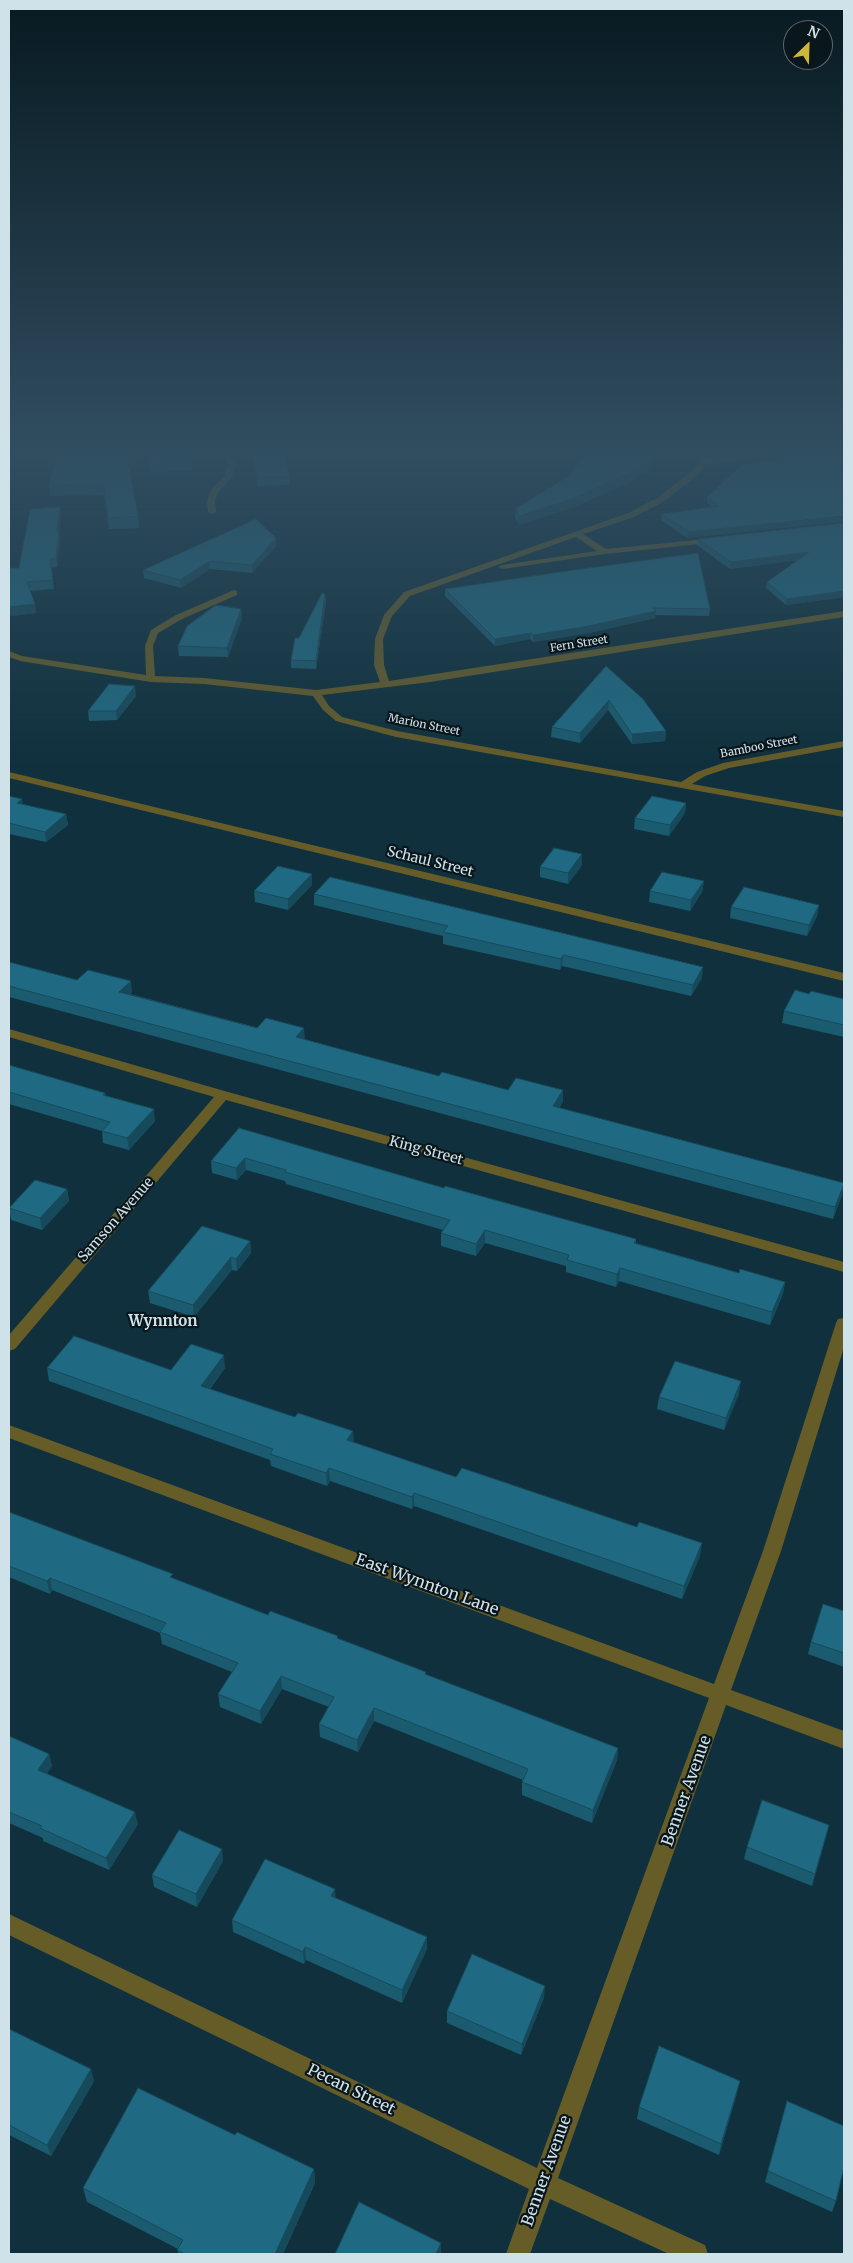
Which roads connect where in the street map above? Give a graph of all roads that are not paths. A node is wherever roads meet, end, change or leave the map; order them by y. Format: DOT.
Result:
graph roads {
  1 [pos="504,559"];
  2 [pos="558,559"];
  3 [pos="464,572"];
  4 [pos="234,593"];
  5 [pos="844,614"];
  6 [pos="9,654"];
  7 [pos="151,679"];
  8 [pos="385,685"];
  9 [pos="316,693"];
  10 [pos="844,744"];
  11 [pos="9,774"];
  12 [pos="683,786"];
  13 [pos="844,814"];
  14 [pos="844,977"];
  15 [pos="9,1033"];
  16 [pos="223,1095"];
  17 [pos="844,1267"];
  18 [pos="844,1324"];
  19 [pos="9,1345"];
  20 [pos="9,1431"];
  21 [pos="722,1694"];
  22 [pos="844,1740"];
  23 [pos="9,1924"];
  24 [pos="542,2183"];
  25 [pos="518,2254"];
  26 [pos="696,2254"];
  1 -- 3 [label="street"];
  2 -- 3 [label="street"];
  3 -- 8 [label="street"];
  4 -- 7 [label="street"];
  5 -- 8 [label="street, Fern Street"];
  6 -- 7 [label="street"];
  7 -- 9 [label="street"];
  8 -- 9 [label="street, Fern Street"];
  9 -- 12 [label="street, Marion Street"];
  10 -- 12 [label="street, Bamboo Street"];
  11 -- 14 [label="street, Schaul Street"];
  12 -- 13 [label="street, Marion Street"];
  15 -- 16 [label="street, King Street"];
  16 -- 17 [label="street, King Street"];
  16 -- 19 [label="street, Samson Avenue"];
  18 -- 21 [label="street, Benner Avenue"];
  20 -- 21 [label="street, East Wynnton Lane"];
  21 -- 22 [label="street, East Wynnton Lane"];
  21 -- 24 [label="street, Benner Avenue"];
  23 -- 24 [label="street, Pecan Street"];
  24 -- 25 [label="street, Benner Avenue"];
  24 -- 26 [label="street, Pecan Street"];
}
